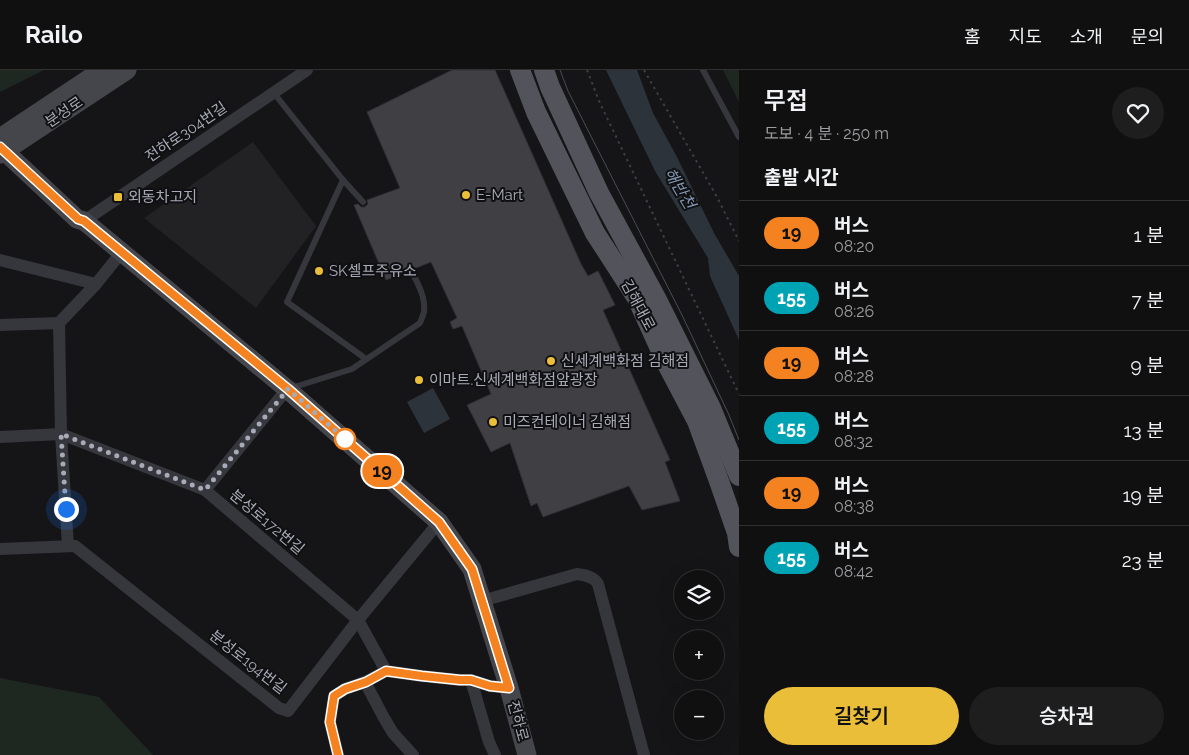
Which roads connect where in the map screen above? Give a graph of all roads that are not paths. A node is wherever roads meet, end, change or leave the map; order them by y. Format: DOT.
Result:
graph roads {
  1 [pos="102,70"];
  2 [pos="127,70"];
  3 [pos="307,70"];
  4 [pos="520,70"];
  5 [pos="544,70"];
  6 [pos="703,70"];
  7 [pos="273,92"];
  8 [pos="739,137"];
  9 [pos="1,148"];
  10 [pos="343,180"];
  11 [pos="363,202"];
  12 [pos="84,221"];
  13 [pos="121,252"];
  14 [pos="0,260"];
  15 [pos="411,270"];
  16 [pos="96,284"];
  17 [pos="59,323"];
  18 [pos="0,325"];
  19 [pos="366,359"];
  20 [pos="288,389"];
  21 [pos="61,434"];
  22 [pos="0,438"];
  23 [pos="739,476"];
  24 [pos="205,490"];
  25 [pos="439,522"];
  26 [pos="68,546"];
  27 [pos="739,547"];
  28 [pos="0,549"];
  29 [pos="482,601"];
  30 [pos="358,620"];
  31 [pos="386,671"];
  32 [pos="471,680"];
  33 [pos="366,682"];
  34 [pos="509,688"];
  35 [pos="338,755"];
  36 [pos="413,755"];
  37 [pos="494,755"];
  38 [pos="527,755"];
  39 [pos="644,755"];
  1 -- 9 [label="main road, 분성로"];
  2 -- 9 [label="main road, 분성로"];
  3 -- 7 [label="street, 전하로304번길"];
  4 -- 27 [label="main road, 김해대로"];
  5 -- 23 [label="main road, 김해대로"];
  6 -- 8 [label="lane"];
  7 -- 10 [label="lane"];
  7 -- 12 [label="street, 전하로304번길"];
  9 -- 12 [label="main road, 전하로"];
  10 -- 11 [label="lane"];
  10 -- 19 [label="lane"];
  12 -- 13 [label="main road, 전하로"];
  13 -- 16 [label="street"];
  13 -- 20 [label="main road, 전하로"];
  14 -- 16 [label="street"];
  15 -- 19 [label="lane"];
  16 -- 17 [label="street"];
  17 -- 18 [label="street"];
  17 -- 21 [label="street"];
  19 -- 20 [label="lane"];
  20 -- 24 [label="street"];
  20 -- 25 [label="main road, 전하로"];
  21 -- 22 [label="street, 분성로172번길"];
  21 -- 24 [label="street, 분성로172번길"];
  21 -- 26 [label="street"];
  24 -- 30 [label="street, 분성로172번길"];
  25 -- 29 [label="main road, 전하로"];
  25 -- 30 [label="street, 분성로194번길"];
  26 -- 28 [label="street"];
  26 -- 30 [label="street, 분성로194번길"];
  29 -- 34 [label="main road, 전하로"];
  29 -- 39 [label="street"];
  30 -- 31 [label="street"];
  31 -- 32 [label="street, 전하로"];
  31 -- 33 [label="street"];
  32 -- 34 [label="street, 전하로"];
  32 -- 37 [label="street"];
  33 -- 35 [label="street"];
  33 -- 36 [label="street"];
  34 -- 38 [label="main road, 전하로"];
}
